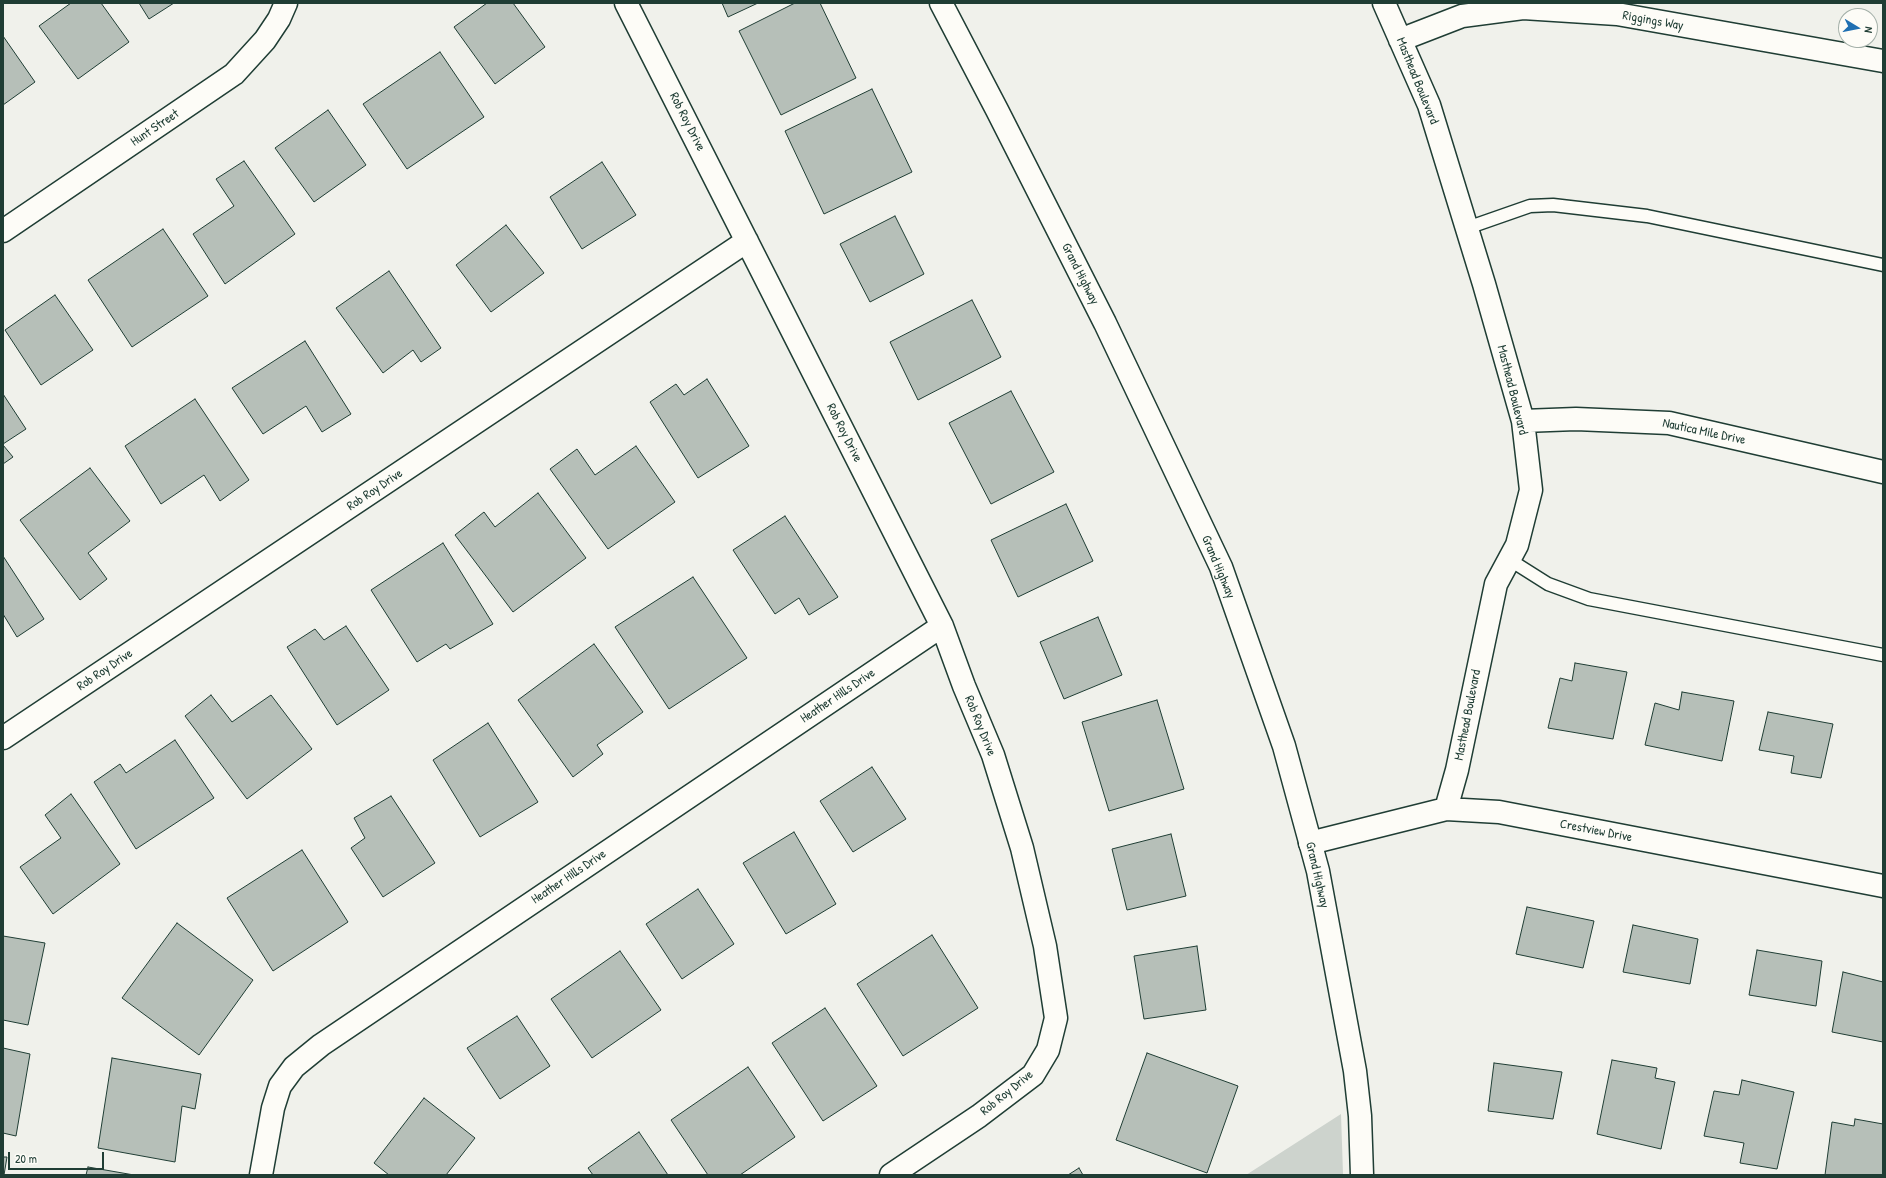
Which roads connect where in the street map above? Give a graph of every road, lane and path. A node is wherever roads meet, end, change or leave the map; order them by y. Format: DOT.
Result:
graph roads {
  1 [pos="286,3"];
  2 [pos="626,3"];
  3 [pos="941,3"];
  4 [pos="1384,3"];
  5 [pos="1400,40"];
  6 [pos="1883,61"];
  7 [pos="1467,228"];
  8 [pos="3,231"];
  9 [pos="747,241"];
  10 [pos="1883,265"];
  11 [pos="1523,421"];
  12 [pos="1883,472"];
  13 [pos="1510,560"];
  14 [pos="942,626"];
  15 [pos="1883,655"];
  16 [pos="3,738"];
  17 [pos="1446,809"];
  18 [pos="1310,843"];
  19 [pos="1883,886"];
  20 [pos="261,1175"];
  21 [pos="891,1175"];
  22 [pos="1362,1175"];
  1 -- 8 [label="street, Hunt Street"];
  2 -- 9 [label="street, Rob Roy Drive"];
  3 -- 18 [label="street, Grand Highway"];
  4 -- 5 [label="street, Masthead Boulevard"];
  5 -- 6 [label="street, Riggings Way"];
  5 -- 7 [label="street, Masthead Boulevard"];
  7 -- 10 [label="lane"];
  7 -- 11 [label="street, Masthead Boulevard"];
  9 -- 14 [label="street, Rob Roy Drive"];
  9 -- 16 [label="street, Rob Roy Drive"];
  11 -- 12 [label="street, Nautica Mile Drive"];
  11 -- 13 [label="street, Masthead Boulevard"];
  13 -- 15 [label="lane"];
  13 -- 17 [label="street, Masthead Boulevard"];
  14 -- 20 [label="street, Heather Hills Drive"];
  14 -- 21 [label="street, Rob Roy Drive"];
  17 -- 18 [label="street, Crestview Drive"];
  17 -- 19 [label="street, Crestview Drive"];
  18 -- 22 [label="street, Grand Highway"];
}
